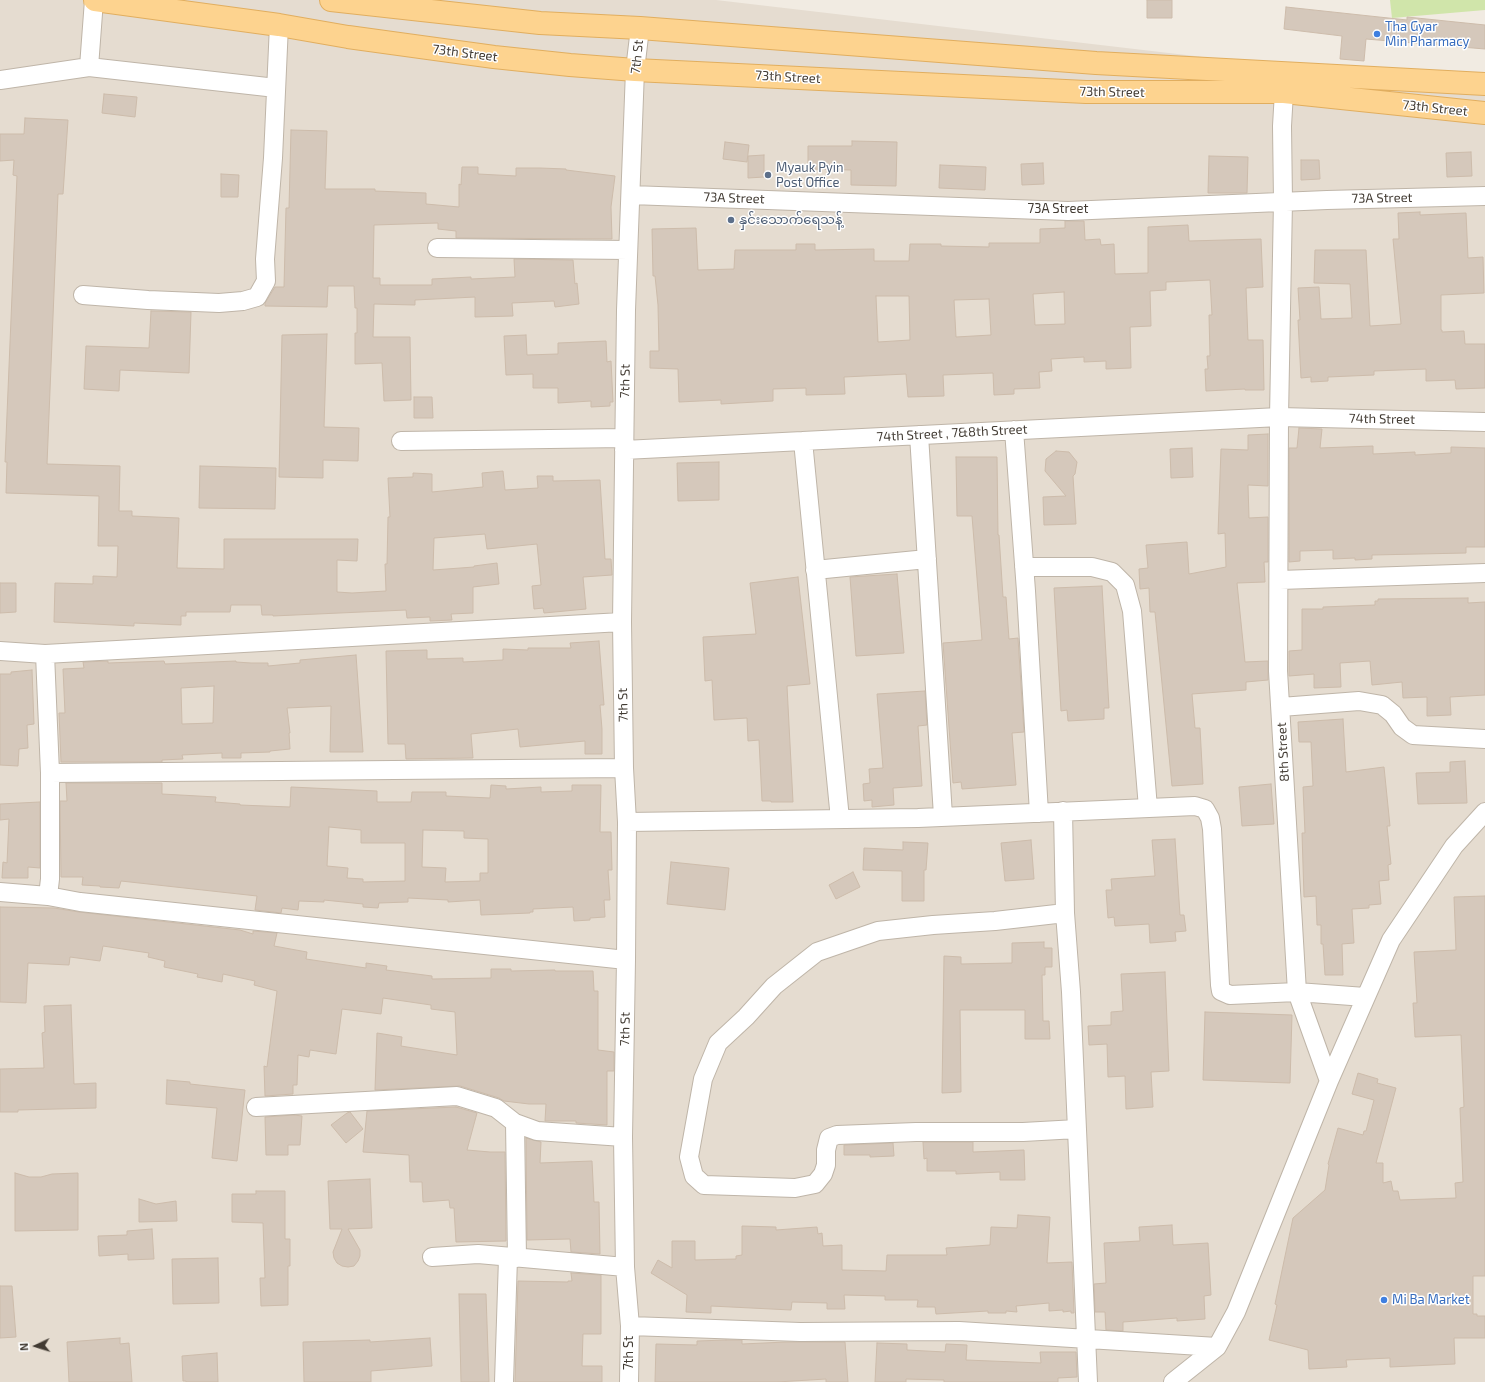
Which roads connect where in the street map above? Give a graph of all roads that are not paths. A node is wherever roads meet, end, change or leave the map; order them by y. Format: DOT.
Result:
graph roads {
  1 [pos="94,0"];
  2 [pos="331,0"];
  3 [pos="279,25"];
  4 [pos="640,28"];
  5 [pos="89,67"];
  6 [pos="634,70"];
  7 [pos="0,80"];
  8 [pos="1485,84"];
  9 [pos="276,88"];
  10 [pos="1284,92"];
  11 [pos="1485,113"];
  12 [pos="631,195"];
  13 [pos="1485,196"];
  14 [pos="1283,202"];
  15 [pos="438,248"];
  16 [pos="628,250"];
  17 [pos="83,295"];
  18 [pos="1279,417"];
  19 [pos="1485,422"];
  20 [pos="1014,430"];
  21 [pos="919,435"];
  22 [pos="401,441"];
  23 [pos="803,441"];
  24 [pos="624,444"];
  25 [pos="927,559"];
  26 [pos="1024,567"];
  27 [pos="815,570"];
  28 [pos="1485,573"];
  29 [pos="1280,580"];
  30 [pos="622,622"];
  31 [pos="0,651"];
  32 [pos="45,654"];
  33 [pos="1280,707"];
  34 [pos="1485,739"];
  35 [pos="624,768"];
  36 [pos="50,773"];
  37 [pos="1148,808"];
  38 [pos="1063,811"];
  39 [pos="1039,812"];
  40 [pos="1485,812"];
  41 [pos="943,816"];
  42 [pos="840,819"];
  43 [pos="627,822"];
  44 [pos="0,892"];
  45 [pos="48,896"];
  46 [pos="1065,913"];
  47 [pos="626,960"];
  48 [pos="1297,992"];
  49 [pos="1365,997"];
  50 [pos="1329,1081"];
  51 [pos="256,1107"];
  52 [pos="515,1123"];
  53 [pos="1077,1129"];
  54 [pos="623,1136"];
  55 [pos="432,1257"];
  56 [pos="512,1258"];
  57 [pos="625,1267"];
  58 [pos="630,1326"];
  59 [pos="1087,1339"];
  60 [pos="1217,1347"];
  61 [pos="504,1382"];
  62 [pos="629,1382"];
  63 [pos="1088,1382"];
  64 [pos="1173,1382"];
  1 -- 3 [label="main road, 73th Street"];
  1 -- 5 [label="street"];
  2 -- 4 [label="main road, 73th Street"];
  3 -- 6 [label="main road, 73th Street"];
  3 -- 9 [label="street"];
  4 -- 6 [label="street, 7th St"];
  4 -- 8 [label="main road, 73th Street"];
  5 -- 7 [label="street"];
  5 -- 9 [label="street"];
  6 -- 10 [label="main road, 73th Street"];
  6 -- 12 [label="street, 7th St"];
  9 -- 17 [label="street"];
  10 -- 11 [label="main road, 73th Street"];
  10 -- 14 [label="street, 8th Street"];
  12 -- 14 [label="street, 73A Street"];
  12 -- 16 [label="street, 7th St"];
  13 -- 14 [label="street, 73A Street"];
  14 -- 18 [label="street, 8th Street"];
  15 -- 16 [label="street"];
  16 -- 24 [label="street, 7th St"];
  18 -- 19 [label="street, 74th Street"];
  18 -- 20 [label="street, 74th Street , 7&8th Street"];
  18 -- 29 [label="street, 8th Street"];
  20 -- 21 [label="street, 74th Street , 7&8th Street"];
  20 -- 26 [label="street"];
  21 -- 23 [label="street, 74th Street , 7&8th Street"];
  21 -- 25 [label="street"];
  22 -- 24 [label="street, 74th Street , 7&8th Street"];
  23 -- 24 [label="street, 74th Street , 7&8th Street"];
  23 -- 27 [label="street"];
  24 -- 30 [label="street, 7th St"];
  25 -- 27 [label="street"];
  25 -- 41 [label="street"];
  26 -- 37 [label="street"];
  26 -- 39 [label="street"];
  27 -- 42 [label="street"];
  28 -- 29 [label="street"];
  29 -- 33 [label="street, 8th Street"];
  30 -- 32 [label="street"];
  30 -- 35 [label="street, 7th St"];
  31 -- 32 [label="street"];
  32 -- 36 [label="street"];
  33 -- 34 [label="street"];
  33 -- 48 [label="street, 8th Street"];
  35 -- 36 [label="street"];
  35 -- 43 [label="street, 7th St"];
  36 -- 45 [label="street"];
  37 -- 38 [label="street"];
  37 -- 48 [label="street"];
  38 -- 39 [label="street"];
  38 -- 46 [label="street"];
  39 -- 41 [label="street"];
  40 -- 49 [label="street"];
  41 -- 42 [label="street"];
  42 -- 43 [label="street"];
  43 -- 47 [label="street, 7th St"];
  44 -- 45 [label="street"];
  45 -- 47 [label="street"];
  46 -- 53 [label="street"];
  46 -- 53 [label="street"];
  47 -- 54 [label="street, 7th St"];
  48 -- 49 [label="street"];
  48 -- 50 [label="street, 8th Street"];
  49 -- 50 [label="street"];
  50 -- 60 [label="street"];
  51 -- 52 [label="street"];
  52 -- 54 [label="street"];
  52 -- 56 [label="street"];
  53 -- 59 [label="street"];
  54 -- 57 [label="street, 7th St"];
  55 -- 56 [label="street"];
  56 -- 57 [label="street"];
  56 -- 61 [label="street"];
  57 -- 58 [label="street, 7th St"];
  58 -- 59 [label="street"];
  58 -- 62 [label="street, 7th St"];
  59 -- 60 [label="street"];
  59 -- 63 [label="street"];
  60 -- 64 [label="street"];
}
